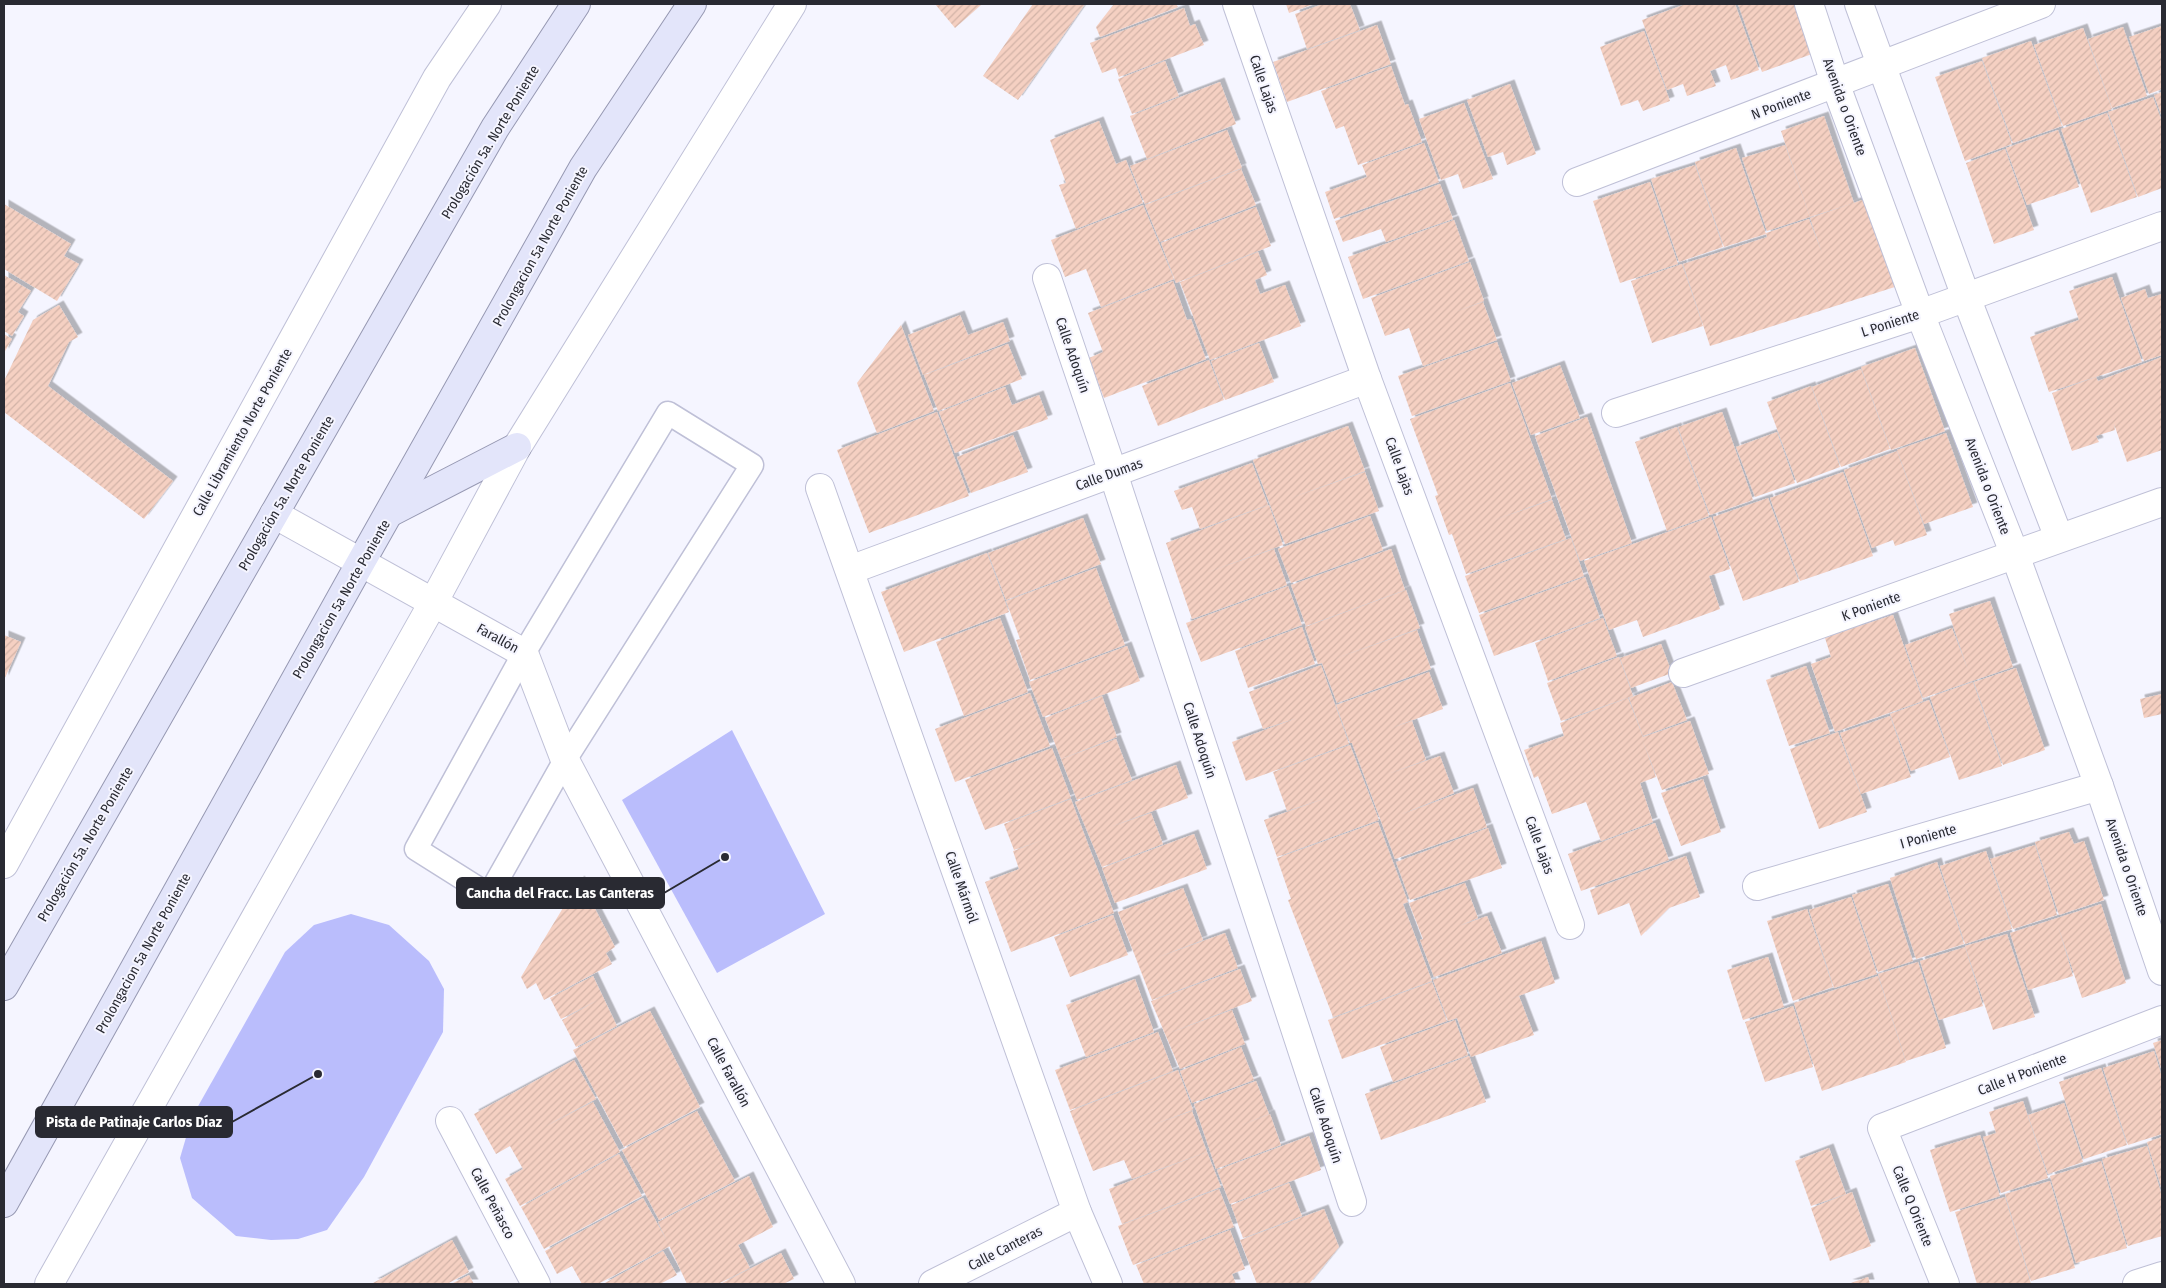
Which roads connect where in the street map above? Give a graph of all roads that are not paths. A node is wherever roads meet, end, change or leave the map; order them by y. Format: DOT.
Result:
graph roads {
  1 [pos="487,4"];
  2 [pos="576,4"];
  3 [pos="692,4"];
  4 [pos="792,4"];
  5 [pos="1236,4"];
  6 [pos="1809,4"];
  7 [pos="1859,4"];
  8 [pos="2041,4"];
  9 [pos="1880,65"];
  10 [pos="1836,83"];
  11 [pos="1577,182"];
  12 [pos="2162,226"];
  13 [pos="1047,278"];
  14 [pos="1966,297"];
  15 [pos="1920,314"];
  16 [pos="1368,379"];
  17 [pos="1616,414"];
  18 [pos="517,447"];
  19 [pos="1112,472"];
  20 [pos="820,488"];
  21 [pos="2162,502"];
  22 [pos="391,512"];
  23 [pos="274,514"];
  24 [pos="2059,538"];
  25 [pos="2015,555"];
  26 [pos="360,562"];
  27 [pos="850,570"];
  28 [pos="433,603"];
  29 [pos="524,653"];
  30 [pos="1683,673"];
  31 [pos="565,760"];
  32 [pos="2099,786"];
  33 [pos="617,859"];
  34 [pos="4,864"];
  35 [pos="1757,886"];
  36 [pos="1570,925"];
  37 [pos="2162,971"];
  38 [pos="4,986"];
  39 [pos="2162,1020"];
  40 [pos="450,1121"];
  41 [pos="1882,1128"];
  42 [pos="5,1198"];
  43 [pos="1352,1202"];
  44 [pos="1077,1212"];
  45 [pos="2162,1276"];
  46 [pos="49,1284"];
  47 [pos="536,1284"];
  48 [pos="841,1284"];
  49 [pos="933,1284"];
  50 [pos="1108,1284"];
  51 [pos="1945,1284"];
  52 [pos="2137,1284"];
  1 -- 34 [label="street, Calle Libramiento Norte Poniente"];
  2 -- 23 [label="main road, Prologación 5a. Norte Poniente"];
  3 -- 22 [label="main road, Prolongacion 5a Norte Poniente"];
  4 -- 18 [label="street"];
  5 -- 16 [label="street, Calle Lajas"];
  6 -- 10 [label="street, Avenida o Oriente"];
  7 -- 9 [label="street"];
  8 -- 9 [label="street, N Poniente"];
  9 -- 10 [label="street, N Poniente"];
  9 -- 14 [label="street"];
  10 -- 11 [label="street, N Poniente"];
  10 -- 15 [label="street, Avenida o Oriente"];
  12 -- 14 [label="street, L Poniente"];
  13 -- 19 [label="street, Calle Adoquín"];
  14 -- 15 [label="street, L Poniente"];
  14 -- 24 [label="street"];
  15 -- 17 [label="street, L Poniente"];
  15 -- 25 [label="street, Avenida o Oriente"];
  16 -- 19 [label="street, Calle Dumas"];
  16 -- 36 [label="street, Calle Lajas"];
  18 -- 22 [label="main road"];
  18 -- 28 [label="street"];
  19 -- 27 [label="street, Calle Dumas"];
  19 -- 43 [label="street, Calle Adoquín"];
  20 -- 27 [label="street, Calle Mármól"];
  21 -- 24 [label="street, K Poniente"];
  22 -- 26 [label="main road, Prolongacion 5a Norte Poniente"];
  23 -- 26 [label="street, Farallón"];
  23 -- 38 [label="main road, Prologación 5a. Norte Poniente"];
  24 -- 25 [label="street, K Poniente"];
  25 -- 30 [label="street, K Poniente"];
  25 -- 32 [label="street, Avenida o Oriente"];
  26 -- 28 [label="street, Farallón"];
  26 -- 42 [label="main road, Prolongacion 5a Norte Poniente"];
  27 -- 44 [label="street, Calle Mármól"];
  28 -- 29 [label="street, Farallón"];
  28 -- 46 [label="street"];
  29 -- 31 [label="street, Farallón"];
  29 -- 31 [label="lane"];
  29 -- 31 [label="lane"];
  31 -- 33 [label="street, Farallón"];
  32 -- 35 [label="street, I Poniente"];
  32 -- 37 [label="street, Avenida o Oriente"];
  33 -- 48 [label="street, Calle Farallón"];
  39 -- 41 [label="street, Calle H Poniente"];
  40 -- 47 [label="street, Calle Peñasco"];
  41 -- 51 [label="street, Calle Q Oriente"];
  44 -- 49 [label="street, Calle Canteras"];
  44 -- 50 [label="street, Calle Mármól"];
  45 -- 52 [label="street"];
}
